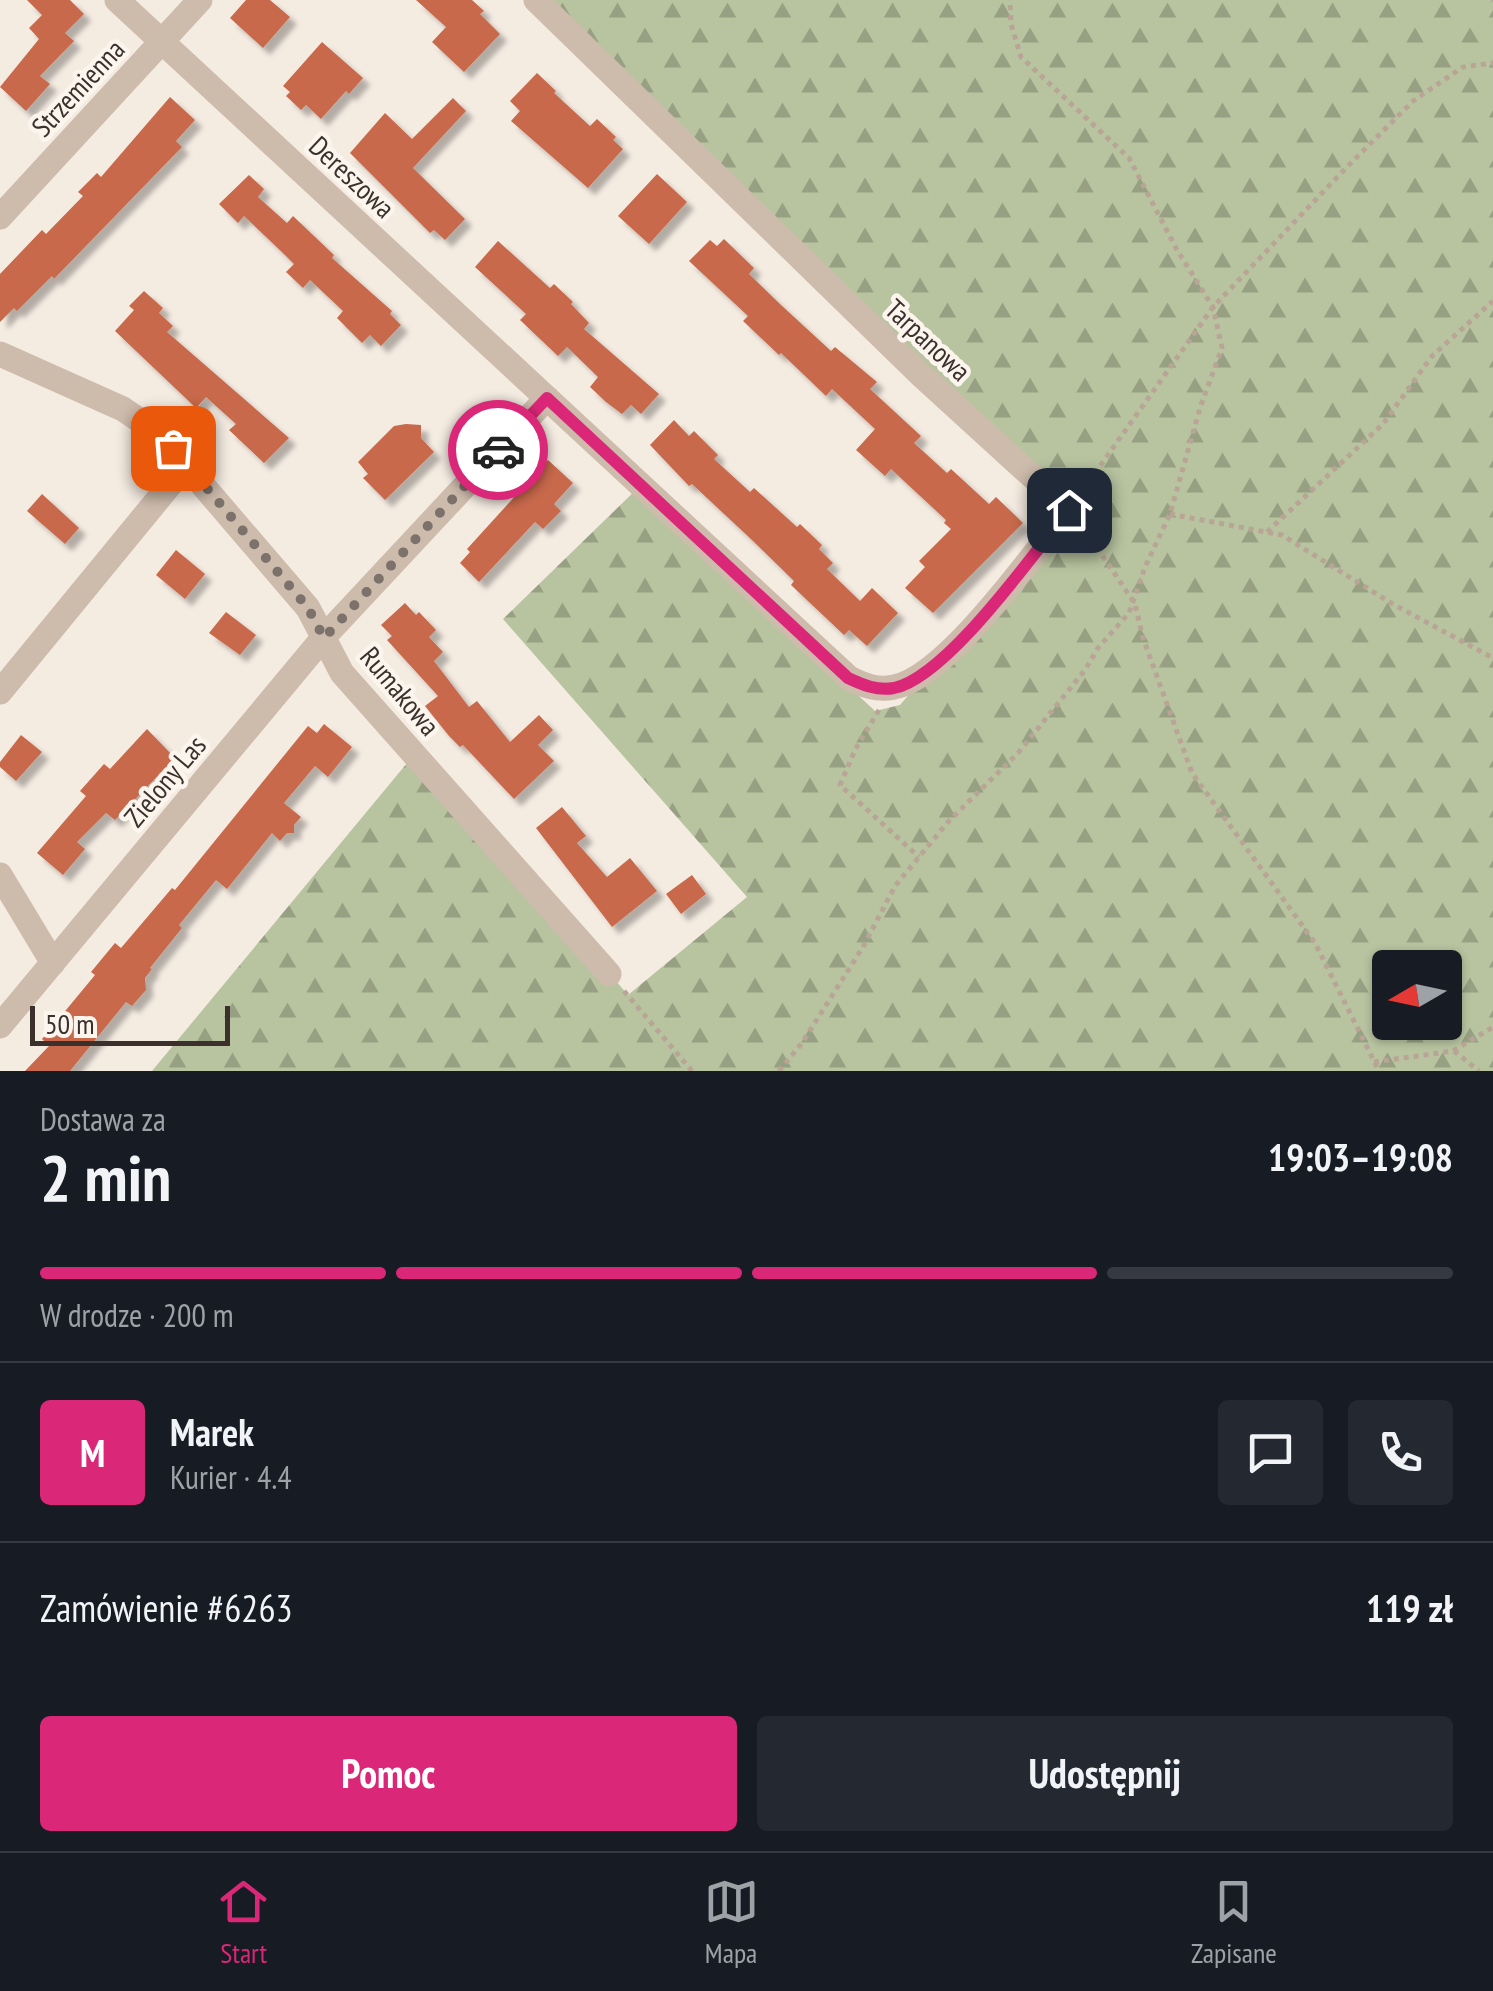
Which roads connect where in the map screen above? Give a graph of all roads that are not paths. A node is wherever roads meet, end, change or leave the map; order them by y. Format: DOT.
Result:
graph roads {
  1 [pos="117,0"];
  2 [pos="200,0"];
  3 [pos="536,0"];
  4 [pos="161,42"];
  5 [pos="0,217"];
  6 [pos="0,354"];
  7 [pos="547,398"];
  8 [pos="188,464"];
  9 [pos="324,638"];
  10 [pos="893,688"];
  11 [pos="0,692"];
  12 [pos="0,875"];
  13 [pos="52,963"];
  14 [pos="609,974"];
  15 [pos="0,1026"];
  1 -- 4 [label="street, Dereszowa"];
  2 -- 4 [label="street, Strzemienna"];
  3 -- 10 [label="street, Tarpanowa"];
  4 -- 5 [label="street, Strzemienna"];
  4 -- 7 [label="street, Dereszowa"];
  6 -- 8 [label="street, Rumakowa"];
  7 -- 9 [label="street"];
  7 -- 10 [label="street, Dereszowa"];
  8 -- 9 [label="street, Rumakowa"];
  8 -- 11 [label="street"];
  9 -- 13 [label="street, Zielony Las"];
  9 -- 14 [label="street, Rumakowa"];
  12 -- 13 [label="street"];
  13 -- 15 [label="street, Zielony Las"];
}
